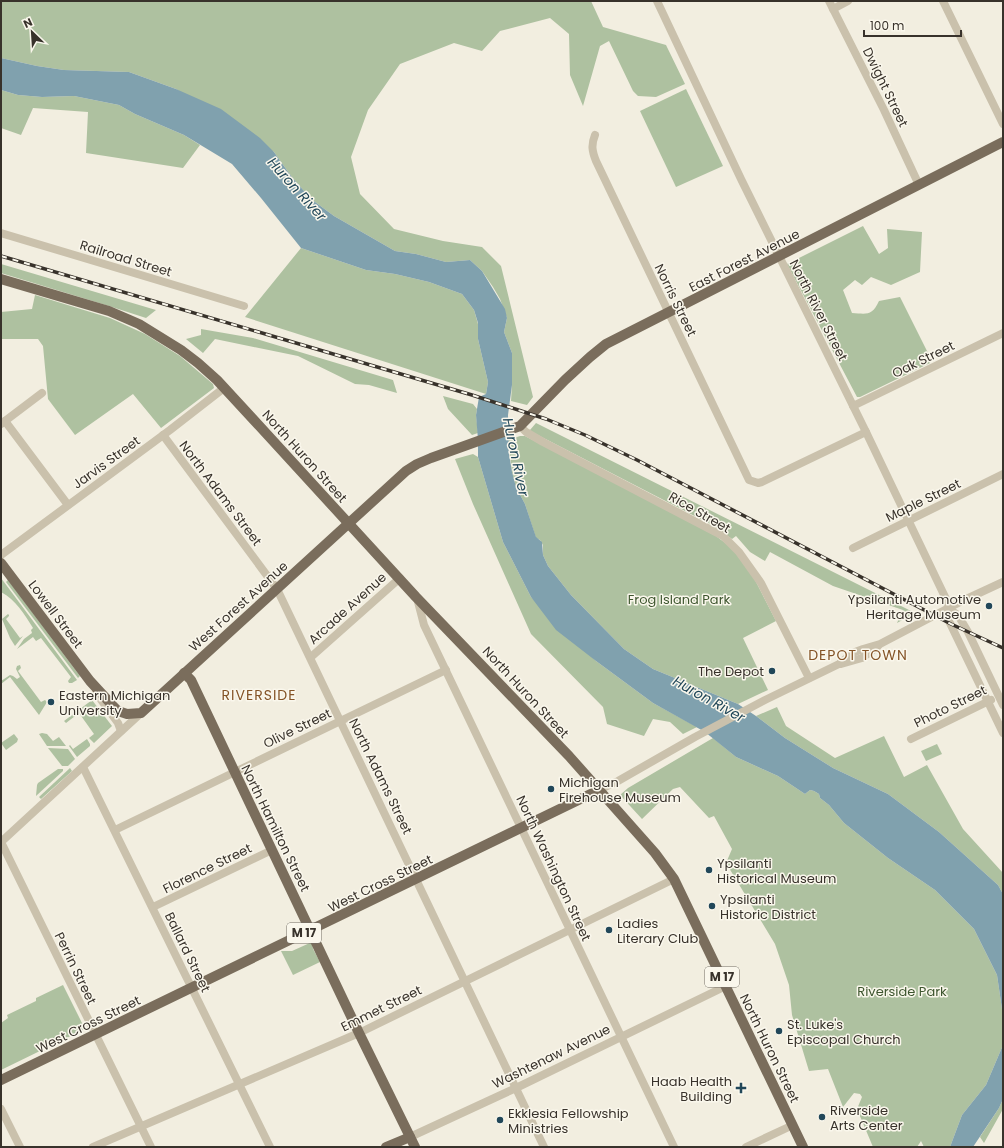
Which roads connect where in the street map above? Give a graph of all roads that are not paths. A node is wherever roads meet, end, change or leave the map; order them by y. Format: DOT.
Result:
graph roads {
  1 [pos="657,1"];
  2 [pos="848,1"];
  3 [pos="943,1"];
  4 [pos="831,5"];
  5 [pos="1003,124"];
  6 [pos="595,135"];
  7 [pos="1003,142"];
  8 [pos="920,185"];
  9 [pos="1,233"];
  10 [pos="779,257"];
  11 [pos="1,279"];
  12 [pos="244,306"];
  13 [pos="669,312"];
  14 [pos="1003,333"];
  15 [pos="224,388"];
  16 [pos="42,393"];
  17 [pos="853,406"];
  18 [pos="3,422"];
  19 [pos="519,427"];
  20 [pos="866,432"];
  21 [pos="163,435"];
  22 [pos="1003,474"];
  23 [pos="68,505"];
  24 [pos="909,520"];
  25 [pos="348,523"];
  26 [pos="853,548"];
  27 [pos="1,555"];
  28 [pos="1,563"];
  29 [pos="400,578"];
  30 [pos="1003,582"];
  31 [pos="277,589"];
  32 [pos="416,597"];
  33 [pos="949,609"];
  34 [pos="311,657"];
  35 [pos="446,670"];
  36 [pos="184,673"];
  37 [pos="809,678"];
  38 [pos="90,681"];
  39 [pos="999,696"];
  40 [pos="988,702"];
  41 [pos="1003,705"];
  42 [pos="141,713"];
  43 [pos="341,720"];
  44 [pos="121,731"];
  45 [pos="1003,733"];
  46 [pos="911,738"];
  47 [pos="83,767"];
  48 [pos="234,772"];
  49 [pos="599,790"];
  50 [pos="522,829"];
  51 [pos="115,830"];
  52 [pos="1,842"];
  53 [pos="272,850"];
  54 [pos="416,879"];
  55 [pos="674,879"];
  56 [pos="153,907"];
  57 [pos="310,930"];
  58 [pos="570,930"];
  59 [pos="464,981"];
  60 [pos="726,986"];
  61 [pos="192,988"];
  62 [pos="359,1033"];
  63 [pos="96,1034"];
  64 [pos="621,1037"];
  65 [pos="1,1080"];
  66 [pos="239,1085"];
  67 [pos="516,1088"];
  68 [pos="1,1109"];
  69 [pos="793,1125"];
  70 [pos="142,1127"];
  71 [pos="410,1137"];
  72 [pos="20,1147"];
  73 [pos="93,1147"];
  74 [pos="151,1147"];
  75 [pos="270,1147"];
  76 [pos="386,1147"];
  77 [pos="415,1147"];
  78 [pos="544,1147"];
  79 [pos="674,1147"];
  80 [pos="746,1147"];
  81 [pos="803,1147"];
  1 -- 10 [label="street, North River Street"];
  2 -- 4 [label="street"];
  3 -- 5 [label="street"];
  4 -- 8 [label="street, Dwight Street"];
  6 -- 13 [label="street, Norris Street"];
  7 -- 8 [label="main road, East Forest Avenue"];
  8 -- 10 [label="main road, East Forest Avenue"];
  9 -- 12 [label="street, Railroad Street"];
  10 -- 13 [label="main road, East Forest Avenue"];
  10 -- 17 [label="street, North River Street"];
  11 -- 15 [label="main road, North Huron Street"];
  13 -- 19 [label="main road, East Forest Avenue"];
  13 -- 20 [label="street, Norris Street"];
  14 -- 17 [label="street, Oak Street"];
  15 -- 21 [label="street, Jarvis Street"];
  15 -- 25 [label="main road, North Huron Street"];
  16 -- 18 [label="street"];
  17 -- 20 [label="street, North River Street"];
  18 -- 23 [label="street"];
  19 -- 25 [label="main road, West Forest Avenue"];
  19 -- 37 [label="street, Rice Street"];
  20 -- 24 [label="street, North River Street"];
  21 -- 23 [label="street, Jarvis Street"];
  21 -- 31 [label="street, North Adams Street"];
  22 -- 24 [label="street, Maple Street"];
  23 -- 27 [label="street, Jarvis Street"];
  24 -- 26 [label="street, Maple Street"];
  24 -- 33 [label="street, North River Street"];
  25 -- 29 [label="main road, North Huron Street"];
  25 -- 31 [label="main road, West Forest Avenue"];
  28 -- 38 [label="main road, Lowell Street"];
  29 -- 32 [label="main road, North Huron Street"];
  29 -- 34 [label="street, Arcade Avenue"];
  30 -- 33 [label="street, West Cross Street"];
  31 -- 34 [label="street, North Adams Street"];
  31 -- 36 [label="main road, West Forest Avenue"];
  32 -- 35 [label="street, North Washington Street"];
  32 -- 49 [label="main road, North Huron Street"];
  33 -- 37 [label="street, West Cross Street"];
  33 -- 39 [label="street, North River Street"];
  33 -- 40 [label="street, North River Street"];
  34 -- 43 [label="street, North Adams Street"];
  35 -- 43 [label="street, Olive Street"];
  35 -- 50 [label="street, North Washington Street"];
  36 -- 42 [label="main road, West Forest Avenue"];
  36 -- 48 [label="main road, North Hamilton Street"];
  37 -- 49 [label="street, West Cross Street"];
  38 -- 42 [label="main road, Lowell Street"];
  38 -- 44 [label="street, Lowell Street"];
  39 -- 40 [label="street, Photo Street"];
  39 -- 41 [label="street, North River Street"];
  40 -- 45 [label="street, North River Street"];
  40 -- 46 [label="street, Photo Street"];
  42 -- 44 [label="street, West Forest Avenue"];
  43 -- 48 [label="street, Olive Street"];
  43 -- 54 [label="street, North Adams Street"];
  44 -- 47 [label="street, West Forest Avenue"];
  47 -- 51 [label="street, Ballard Street"];
  47 -- 52 [label="street, West Forest Avenue"];
  48 -- 51 [label="street, Olive Street"];
  48 -- 53 [label="main road, North Hamilton Street"];
  49 -- 50 [label="main road, West Cross Street / M 17"];
  49 -- 55 [label="main road, North Huron Street / M 17"];
  50 -- 54 [label="main road, West Cross Street / M 17"];
  50 -- 58 [label="street, North Washington Street"];
  51 -- 56 [label="street, Ballard Street"];
  52 -- 63 [label="street, Perrin Street"];
  53 -- 56 [label="street, Florence Street"];
  53 -- 57 [label="main road, North Hamilton Street"];
  54 -- 57 [label="main road, West Cross Street / M 17"];
  54 -- 59 [label="street, North Adams Street"];
  55 -- 58 [label="street, Emmet Street"];
  55 -- 60 [label="main road, North Huron Street / M 17"];
  56 -- 61 [label="street, Ballard Street"];
  57 -- 61 [label="main road, West Cross Street / M 17"];
  57 -- 62 [label="main road, North Hamilton Street"];
  58 -- 59 [label="street, Emmet Street"];
  58 -- 64 [label="street, North Washington Street"];
  59 -- 62 [label="street, Emmet Street"];
  59 -- 67 [label="street, North Adams Street"];
  60 -- 64 [label="street, Washtenaw Avenue"];
  60 -- 69 [label="main road, North Huron Street / M 17"];
  61 -- 63 [label="main road, West Cross Street / M 17"];
  61 -- 66 [label="street, Ballard Street"];
  62 -- 66 [label="street, Emmet Street"];
  62 -- 71 [label="main road, North Hamilton Street"];
  63 -- 65 [label="main road, West Cross Street / M 17"];
  63 -- 70 [label="street, Perrin Street"];
  64 -- 67 [label="street, Washtenaw Avenue"];
  64 -- 79 [label="street, North Washington Street"];
  66 -- 70 [label="street, Emmet Street"];
  66 -- 75 [label="street, Ballard Street"];
  67 -- 71 [label="street, Washtenaw Avenue"];
  67 -- 78 [label="street, North Adams Street"];
  68 -- 72 [label="street"];
  69 -- 80 [label="street"];
  69 -- 81 [label="main road, North Huron Street / M 17"];
  70 -- 73 [label="street, Emmet Street"];
  70 -- 74 [label="street, Perrin Street"];
  71 -- 76 [label="main road, Washtenaw Avenue"];
  71 -- 77 [label="main road, North Hamilton Street"];
}
